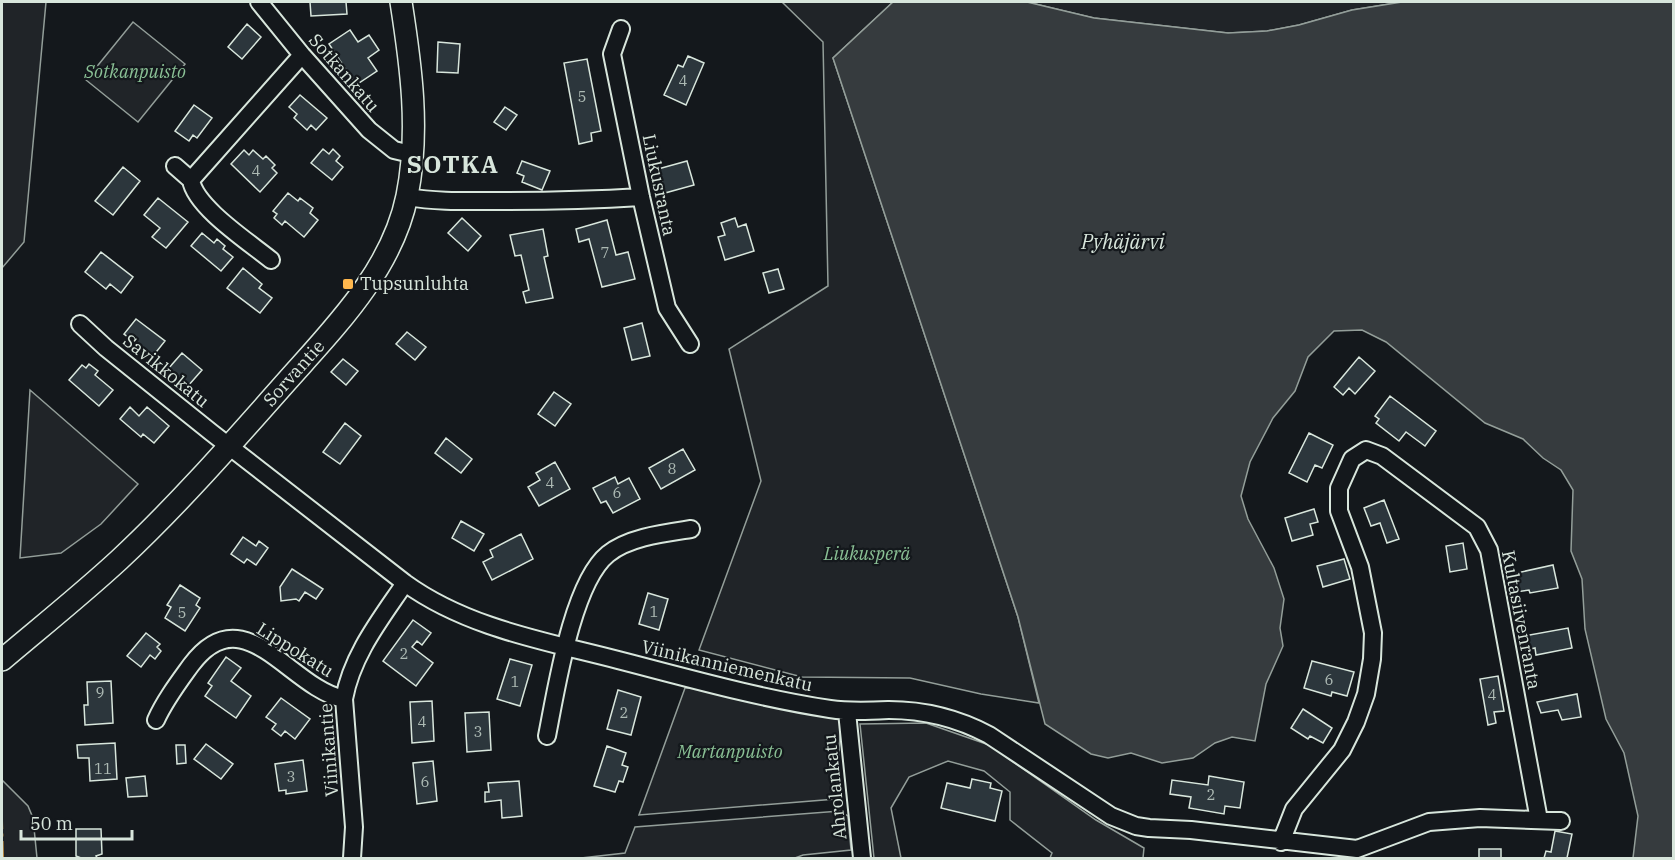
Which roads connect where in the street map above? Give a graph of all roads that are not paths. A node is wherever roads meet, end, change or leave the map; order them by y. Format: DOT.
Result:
graph roads {
  1 [pos="259,2"];
  2 [pos="401,2"];
  3 [pos="621,29"];
  4 [pos="302,55"];
  5 [pos="411,154"];
  6 [pos="175,166"];
  7 [pos="191,180"];
  8 [pos="407,197"];
  9 [pos="641,197"];
  10 [pos="271,260"];
  11 [pos="80,324"];
  12 [pos="690,344"];
  13 [pos="229,446"];
  14 [pos="691,529"];
  15 [pos="405,583"];
  16 [pos="566,646"];
  17 [pos="2,660"];
  18 [pos="344,699"];
  19 [pos="848,712"];
  20 [pos="156,720"];
  21 [pos="547,736"];
  22 [pos="1539,820"];
  23 [pos="1561,821"];
  24 [pos="1281,842"];
  25 [pos="352,858"];
  26 [pos="862,858"];
  1 -- 4 [label="street, Sotkankatu"];
  2 -- 5 [label="main road, Sorvantie"];
  3 -- 9 [label="street, Liukusranta"];
  4 -- 5 [label="street, Sotkankatu"];
  4 -- 7 [label="street"];
  5 -- 8 [label="main road, Sorvantie"];
  6 -- 7 [label="street"];
  7 -- 10 [label="street"];
  8 -- 9 [label="street"];
  8 -- 13 [label="main road, Sorvantie"];
  9 -- 12 [label="street, Liukusranta"];
  11 -- 13 [label="street, Savikkokatu"];
  13 -- 15 [label="street, Viinikanniemenkatu"];
  13 -- 17 [label="main road, Sorvantie"];
  14 -- 16 [label="street"];
  15 -- 16 [label="street, Viinikanniemenkatu"];
  15 -- 18 [label="street, Viinikantie"];
  16 -- 19 [label="street, Viinikanniemenkatu"];
  16 -- 21 [label="street"];
  18 -- 20 [label="street, Lippokatu"];
  18 -- 25 [label="street, Viinikantie"];
  19 -- 24 [label="street, Viinikanniemenkatu"];
  19 -- 26 [label="street, Ahrolankatu"];
  22 -- 23 [label="street, Viinikanniemenkatu"];
  22 -- 24 [label="street, Viinikanniemenkatu"];
  22 -- 24 [label="street, Kultasiivenranta"];
}
